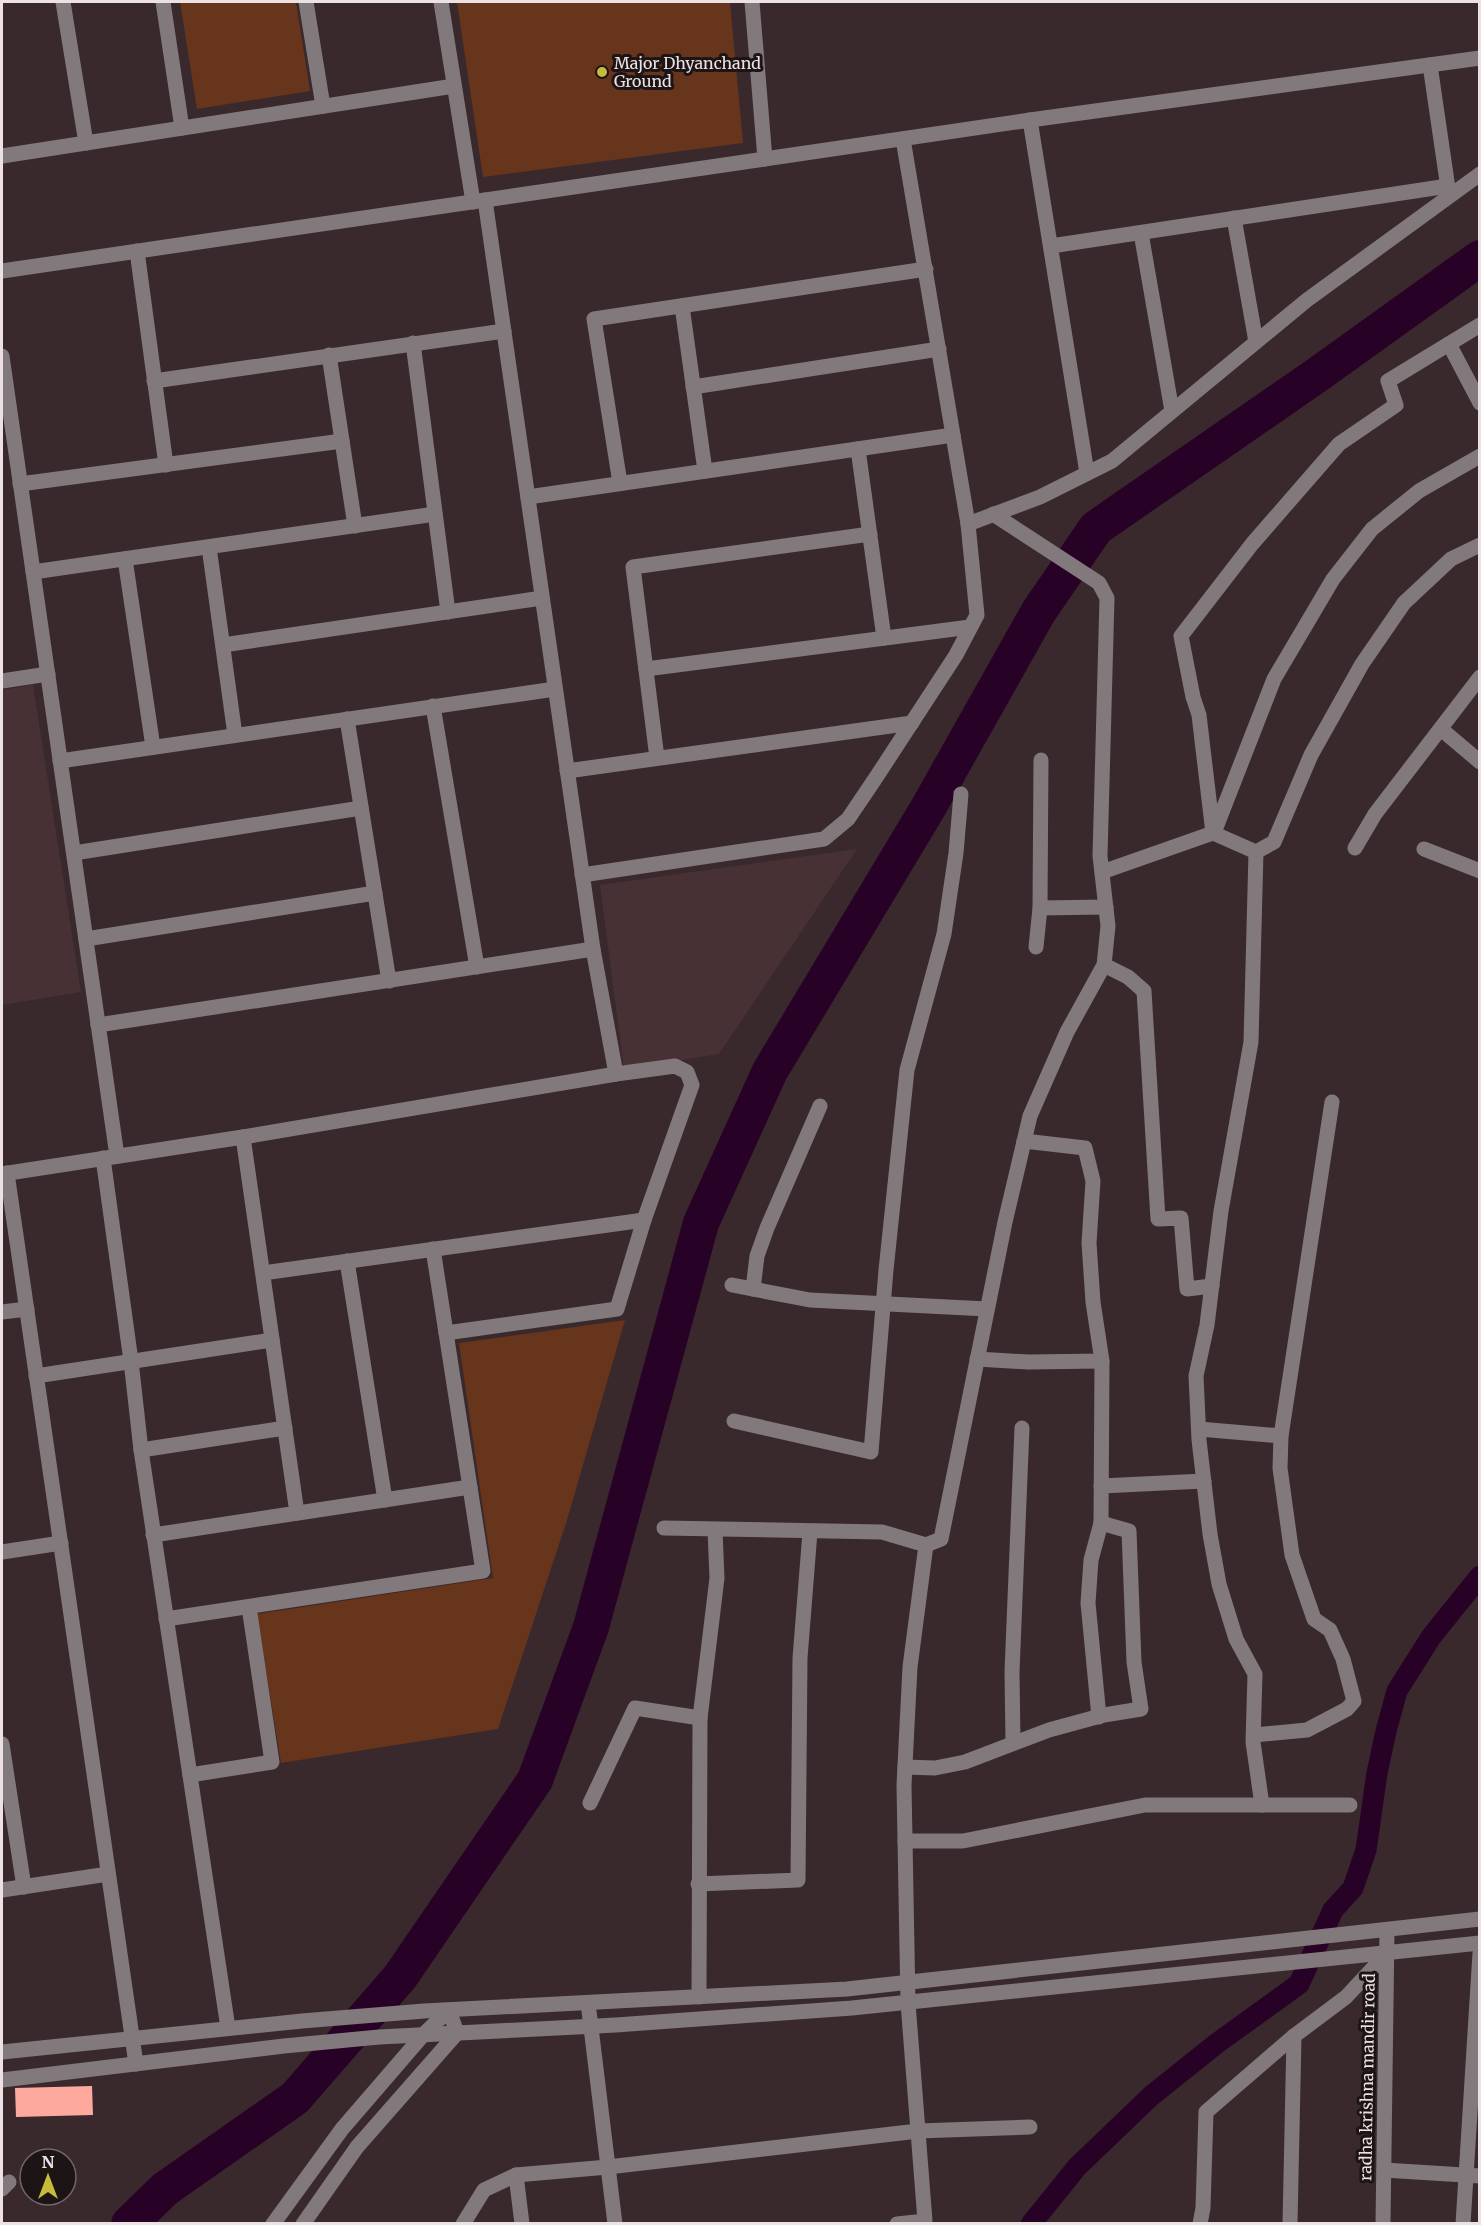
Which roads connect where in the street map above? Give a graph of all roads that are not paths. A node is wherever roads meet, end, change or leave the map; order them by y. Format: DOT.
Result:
graph roads {
  1 [pos="63,2"];
  2 [pos="163,2"];
  3 [pos="306,2"];
  4 [pos="441,2"];
  5 [pos="752,2"];
  6 [pos="1479,58"];
  7 [pos="1430,64"];
  8 [pos="454,86"];
  9 [pos="323,106"];
  10 [pos="1030,120"];
  11 [pos="182,128"];
  12 [pos="903,139"];
  13 [pos="86,142"];
  14 [pos="2,156"];
  15 [pos="765,159"];
  16 [pos="1479,174"];
  17 [pos="1448,191"];
  18 [pos="479,201"];
  19 [pos="1234,218"];
  20 [pos="1141,233"];
  21 [pos="1051,246"];
  22 [pos="137,250"];
  23 [pos="926,269"];
  24 [pos="2,271"];
  25 [pos="682,306"];
  26 [pos="1479,326"];
  27 [pos="504,330"];
  28 [pos="1256,342"];
  29 [pos="413,343"];
  30 [pos="1449,344"];
  31 [pos="939,349"];
  32 [pos="2,356"];
  33 [pos="329,356"];
  34 [pos="154,381"];
  35 [pos="693,387"];
  36 [pos="1479,403"];
  37 [pos="5,405"];
  38 [pos="1172,411"];
  39 [pos="953,435"];
  40 [pos="342,441"];
  41 [pos="858,449"];
  42 [pos="1479,456"];
  43 [pos="166,465"];
  44 [pos="705,471"];
  45 [pos="1088,473"];
  46 [pos="620,483"];
  47 [pos="20,484"];
  48 [pos="528,497"];
  49 [pos="435,514"];
  50 [pos="993,514"];
  51 [pos="968,524"];
  52 [pos="355,526"];
  53 [pos="870,534"];
  54 [pos="1479,545"];
  55 [pos="209,547"];
  56 [pos="125,559"];
  57 [pos="33,572"];
  58 [pos="542,597"];
  59 [pos="448,612"];
  60 [pos="970,627"];
  61 [pos="884,638"];
  62 [pos="223,645"];
  63 [pos="646,669"];
  64 [pos="48,674"];
  65 [pos="1479,677"];
  66 [pos="2,681"];
  67 [pos="555,689"];
  68 [pos="433,706"];
  69 [pos="347,719"];
  70 [pos="912,723"];
  71 [pos="1441,729"];
  72 [pos="235,735"];
  73 [pos="153,747"];
  74 [pos="657,758"];
  75 [pos="1041,760"];
  76 [pos="60,761"];
  77 [pos="1479,762"];
  78 [pos="567,771"];
  79 [pos="961,794"];
  80 [pos="361,808"];
  81 [pos="1213,833"];
  82 [pos="1355,848"];
  83 [pos="1424,849"];
  84 [pos="1256,852"];
  85 [pos="74,853"];
  86 [pos="1479,871"];
  87 [pos="1102,872"];
  88 [pos="582,875"];
  89 [pos="375,893"];
  90 [pos="1106,907"];
  91 [pos="1040,908"];
  92 [pos="86,939"];
  93 [pos="1036,947"];
  94 [pos="592,949"];
  95 [pos="1104,965"];
  96 [pos="477,967"];
  97 [pos="388,981"];
  98 [pos="99,1025"];
  99 [pos="616,1074"];
  100 [pos="1332,1102"];
  101 [pos="820,1106"];
  102 [pos="243,1137"];
  103 [pos="1024,1141"];
  104 [pos="110,1157"];
  105 [pos="4,1173"];
  106 [pos="644,1220"];
  107 [pos="433,1249"];
  108 [pos="347,1261"];
  109 [pos="262,1273"];
  110 [pos="732,1285"];
  111 [pos="1212,1286"];
  112 [pos="753,1289"];
  113 [pos="883,1304"];
  114 [pos="27,1309"];
  115 [pos="987,1309"];
  116 [pos="2,1312"];
  117 [pos="446,1333"];
  118 [pos="272,1340"];
  119 [pos="977,1359"];
  120 [pos="131,1361"];
  121 [pos="1102,1361"];
  122 [pos="36,1376"];
  123 [pos="734,1421"];
  124 [pos="285,1428"];
  125 [pos="1022,1428"];
  126 [pos="1199,1429"];
  127 [pos="1281,1436"];
  128 [pos="141,1450"];
  129 [pos="1204,1481"];
  130 [pos="1101,1486"];
  131 [pos="470,1487"];
  132 [pos="384,1500"];
  133 [pos="297,1513"];
  134 [pos="1101,1523"];
  135 [pos="664,1528"];
  136 [pos="715,1530"];
  137 [pos="810,1532"];
  138 [pos="153,1534"];
  139 [pos="61,1543"];
  140 [pos="926,1545"];
  141 [pos="2,1552"];
  142 [pos="249,1607"];
  143 [pos="166,1619"];
  144 [pos="1098,1717"];
  145 [pos="700,1718"];
  146 [pos="1254,1735"];
  147 [pos="1013,1742"];
  148 [pos="2,1744"];
  149 [pos="905,1767"];
  150 [pos="190,1775"];
  151 [pos="5,1796"];
  152 [pos="590,1803"];
  153 [pos="1262,1805"];
  154 [pos="1350,1805"];
  155 [pos="905,1841"];
  156 [pos="108,1874"];
  157 [pos="698,1884"];
  158 [pos="24,1887"];
  159 [pos="2,1890"];
  160 [pos="1479,1919"];
  161 [pos="1380,1931"];
  162 [pos="1479,1943"];
  163 [pos="1387,1953"];
  164 [pos="1479,1953"];
  165 [pos="908,1983"];
  166 [pos="699,1997"];
  167 [pos="588,2003"];
  168 [pos="908,2003"];
  169 [pos="449,2010"];
  170 [pos="591,2026"];
  171 [pos="228,2028"];
  172 [pos="457,2033"];
  173 [pos="423,2035"];
  174 [pos="1294,2036"];
  175 [pos="132,2038"];
  176 [pos="2,2052"];
  177 [pos="136,2064"];
  178 [pos="2,2080"];
  179 [pos="1030,2127"];
  180 [pos="918,2131"];
  181 [pos="608,2167"];
  182 [pos="1384,2170"];
  183 [pos="516,2175"];
  184 [pos="1473,2175"];
  185 [pos="273,2223"];
  186 [pos="303,2223"];
  187 [pos="463,2223"];
  188 [pos="522,2223"];
  189 [pos="615,2223"];
  190 [pos="897,2223"];
  191 [pos="1200,2223"];
  192 [pos="1290,2223"];
  193 [pos="1383,2223"];
  194 [pos="1463,2223"];
  1 -- 13 [label="street"];
  2 -- 11 [label="street"];
  3 -- 9 [label="street"];
  4 -- 8 [label="street"];
  5 -- 15 [label="street"];
  6 -- 7 [label="street"];
  7 -- 10 [label="street"];
  7 -- 17 [label="street"];
  8 -- 9 [label="street"];
  8 -- 18 [label="street"];
  9 -- 11 [label="street"];
  10 -- 12 [label="street"];
  10 -- 21 [label="street"];
  11 -- 13 [label="street"];
  12 -- 15 [label="street"];
  12 -- 23 [label="street"];
  13 -- 14 [label="street"];
  15 -- 18 [label="street"];
  16 -- 17 [label="street"];
  17 -- 19 [label="street"];
  17 -- 28 [label="street"];
  18 -- 22 [label="street"];
  18 -- 27 [label="street"];
  19 -- 20 [label="street"];
  19 -- 28 [label="street"];
  20 -- 21 [label="street"];
  20 -- 38 [label="street"];
  21 -- 45 [label="street"];
  22 -- 24 [label="street"];
  22 -- 34 [label="street"];
  23 -- 25 [label="street"];
  23 -- 31 [label="street"];
  25 -- 35 [label="street"];
  25 -- 46 [label="street"];
  26 -- 30 [label="street"];
  27 -- 29 [label="street"];
  27 -- 48 [label="street"];
  28 -- 38 [label="street"];
  29 -- 33 [label="street"];
  29 -- 49 [label="street"];
  30 -- 36 [label="street"];
  30 -- 81 [label="street"];
  31 -- 35 [label="street"];
  31 -- 39 [label="street"];
  32 -- 37 [label="street"];
  33 -- 34 [label="street"];
  33 -- 40 [label="street"];
  34 -- 43 [label="street"];
  35 -- 44 [label="street"];
  37 -- 47 [label="street"];
  38 -- 45 [label="street"];
  39 -- 41 [label="street"];
  39 -- 51 [label="street"];
  40 -- 43 [label="street"];
  40 -- 52 [label="street"];
  41 -- 44 [label="street"];
  41 -- 53 [label="street"];
  42 -- 81 [label="street"];
  43 -- 47 [label="street"];
  44 -- 46 [label="street"];
  45 -- 50 [label="street"];
  46 -- 48 [label="street"];
  47 -- 57 [label="street"];
  48 -- 58 [label="street"];
  49 -- 52 [label="street"];
  49 -- 59 [label="street"];
  50 -- 51 [label="street"];
  50 -- 87 [label="street"];
  51 -- 60 [label="street"];
  52 -- 55 [label="street"];
  53 -- 61 [label="street"];
  53 -- 63 [label="street"];
  54 -- 84 [label="street"];
  55 -- 56 [label="street"];
  55 -- 62 [label="street"];
  56 -- 57 [label="street"];
  56 -- 73 [label="street"];
  57 -- 64 [label="street"];
  58 -- 59 [label="street"];
  58 -- 67 [label="street"];
  59 -- 62 [label="street"];
  60 -- 61 [label="street"];
  60 -- 70 [label="street"];
  61 -- 63 [label="street"];
  62 -- 72 [label="street"];
  63 -- 74 [label="street"];
  64 -- 66 [label="street"];
  64 -- 76 [label="street"];
  65 -- 71 [label="street"];
  67 -- 68 [label="street"];
  67 -- 78 [label="street"];
  68 -- 69 [label="street"];
  68 -- 96 [label="street"];
  69 -- 72 [label="street"];
  69 -- 80 [label="street"];
  70 -- 74 [label="street"];
  70 -- 88 [label="street"];
  71 -- 77 [label="street"];
  71 -- 82 [label="street"];
  72 -- 73 [label="street"];
  73 -- 76 [label="street"];
  74 -- 78 [label="street"];
  75 -- 91 [label="street"];
  76 -- 85 [label="street"];
  78 -- 88 [label="street"];
  79 -- 113 [label="street"];
  80 -- 85 [label="street"];
  80 -- 89 [label="street"];
  81 -- 84 [label="street"];
  81 -- 87 [label="street"];
  83 -- 86 [label="street"];
  84 -- 111 [label="street"];
  85 -- 92 [label="street"];
  87 -- 90 [label="street"];
  88 -- 94 [label="street"];
  89 -- 92 [label="street"];
  89 -- 97 [label="street"];
  90 -- 91 [label="street"];
  90 -- 95 [label="street"];
  91 -- 93 [label="street"];
  92 -- 98 [label="street"];
  94 -- 96 [label="street"];
  94 -- 99 [label="street"];
  95 -- 103 [label="street"];
  95 -- 111 [label="street"];
  96 -- 97 [label="street"];
  97 -- 98 [label="street"];
  98 -- 104 [label="street"];
  99 -- 102 [label="street"];
  99 -- 106 [label="street"];
  100 -- 127 [label="street"];
  101 -- 112 [label="street"];
  102 -- 104 [label="street"];
  102 -- 109 [label="street"];
  103 -- 115 [label="street"];
  103 -- 121 [label="street"];
  104 -- 105 [label="street"];
  104 -- 120 [label="street"];
  105 -- 114 [label="street"];
  106 -- 107 [label="street"];
  106 -- 117 [label="street"];
  107 -- 108 [label="street"];
  107 -- 117 [label="street"];
  108 -- 109 [label="street"];
  108 -- 132 [label="street"];
  109 -- 118 [label="street"];
  110 -- 112 [label="street"];
  111 -- 126 [label="street"];
  112 -- 113 [label="street"];
  113 -- 115 [label="street"];
  113 -- 123 [label="street"];
  114 -- 116 [label="street"];
  114 -- 122 [label="street"];
  115 -- 119 [label="street"];
  117 -- 131 [label="street"];
  118 -- 120 [label="street"];
  118 -- 124 [label="street"];
  119 -- 121 [label="street"];
  119 -- 140 [label="street"];
  120 -- 122 [label="street"];
  120 -- 128 [label="street"];
  121 -- 130 [label="street"];
  122 -- 139 [label="street"];
  124 -- 128 [label="street"];
  124 -- 133 [label="street"];
  125 -- 147 [label="street"];
  126 -- 127 [label="street"];
  126 -- 129 [label="street"];
  127 -- 146 [label="street"];
  128 -- 138 [label="street"];
  129 -- 130 [label="street"];
  129 -- 146 [label="street"];
  130 -- 134 [label="street"];
  131 -- 132 [label="street"];
  131 -- 142 [label="street"];
  132 -- 133 [label="street"];
  133 -- 138 [label="street"];
  134 -- 144 [label="street"];
  134 -- 144 [label="street"];
  135 -- 136 [label="street"];
  136 -- 137 [label="street"];
  136 -- 145 [label="street"];
  137 -- 140 [label="street"];
  137 -- 157 [label="street"];
  138 -- 143 [label="street"];
  139 -- 141 [label="street"];
  139 -- 156 [label="street"];
  140 -- 149 [label="street"];
  142 -- 143 [label="street"];
  142 -- 150 [label="street"];
  143 -- 150 [label="street"];
  144 -- 147 [label="street"];
  145 -- 152 [label="street"];
  145 -- 157 [label="street"];
  146 -- 153 [label="street"];
  147 -- 149 [label="street"];
  148 -- 151 [label="street"];
  149 -- 155 [label="street"];
  150 -- 171 [label="street"];
  151 -- 158 [label="street"];
  153 -- 154 [label="street"];
  153 -- 155 [label="street"];
  155 -- 165 [label="street"];
  156 -- 158 [label="street"];
  156 -- 175 [label="street"];
  157 -- 166 [label="street"];
  158 -- 159 [label="street"];
  160 -- 161 [label="street"];
  161 -- 163 [label="street, radha krishna mandir road"];
  161 -- 165 [label="street"];
  162 -- 163 [label="street"];
  163 -- 168 [label="street"];
  163 -- 174 [label="street"];
  163 -- 182 [label="street, radha krishna mandir road"];
  164 -- 184 [label="street"];
  165 -- 166 [label="street"];
  165 -- 168 [label="street"];
  166 -- 167 [label="street"];
  167 -- 169 [label="street"];
  167 -- 170 [label="street"];
  168 -- 170 [label="street"];
  168 -- 180 [label="street"];
  169 -- 171 [label="street"];
  169 -- 172 [label="street"];
  169 -- 173 [label="street"];
  170 -- 172 [label="street"];
  170 -- 181 [label="street"];
  171 -- 175 [label="street"];
  172 -- 173 [label="street"];
  172 -- 186 [label="street"];
  173 -- 177 [label="street"];
  173 -- 185 [label="street"];
  174 -- 191 [label="street"];
  174 -- 192 [label="street"];
  175 -- 176 [label="street"];
  175 -- 177 [label="street"];
  177 -- 178 [label="street"];
  179 -- 180 [label="street"];
  180 -- 181 [label="street"];
  180 -- 190 [label="street"];
  181 -- 183 [label="street"];
  181 -- 189 [label="street"];
  182 -- 184 [label="street"];
  182 -- 193 [label="street, radha krishna mandir road"];
  183 -- 187 [label="street"];
  183 -- 188 [label="street"];
  184 -- 194 [label="street"];
}
